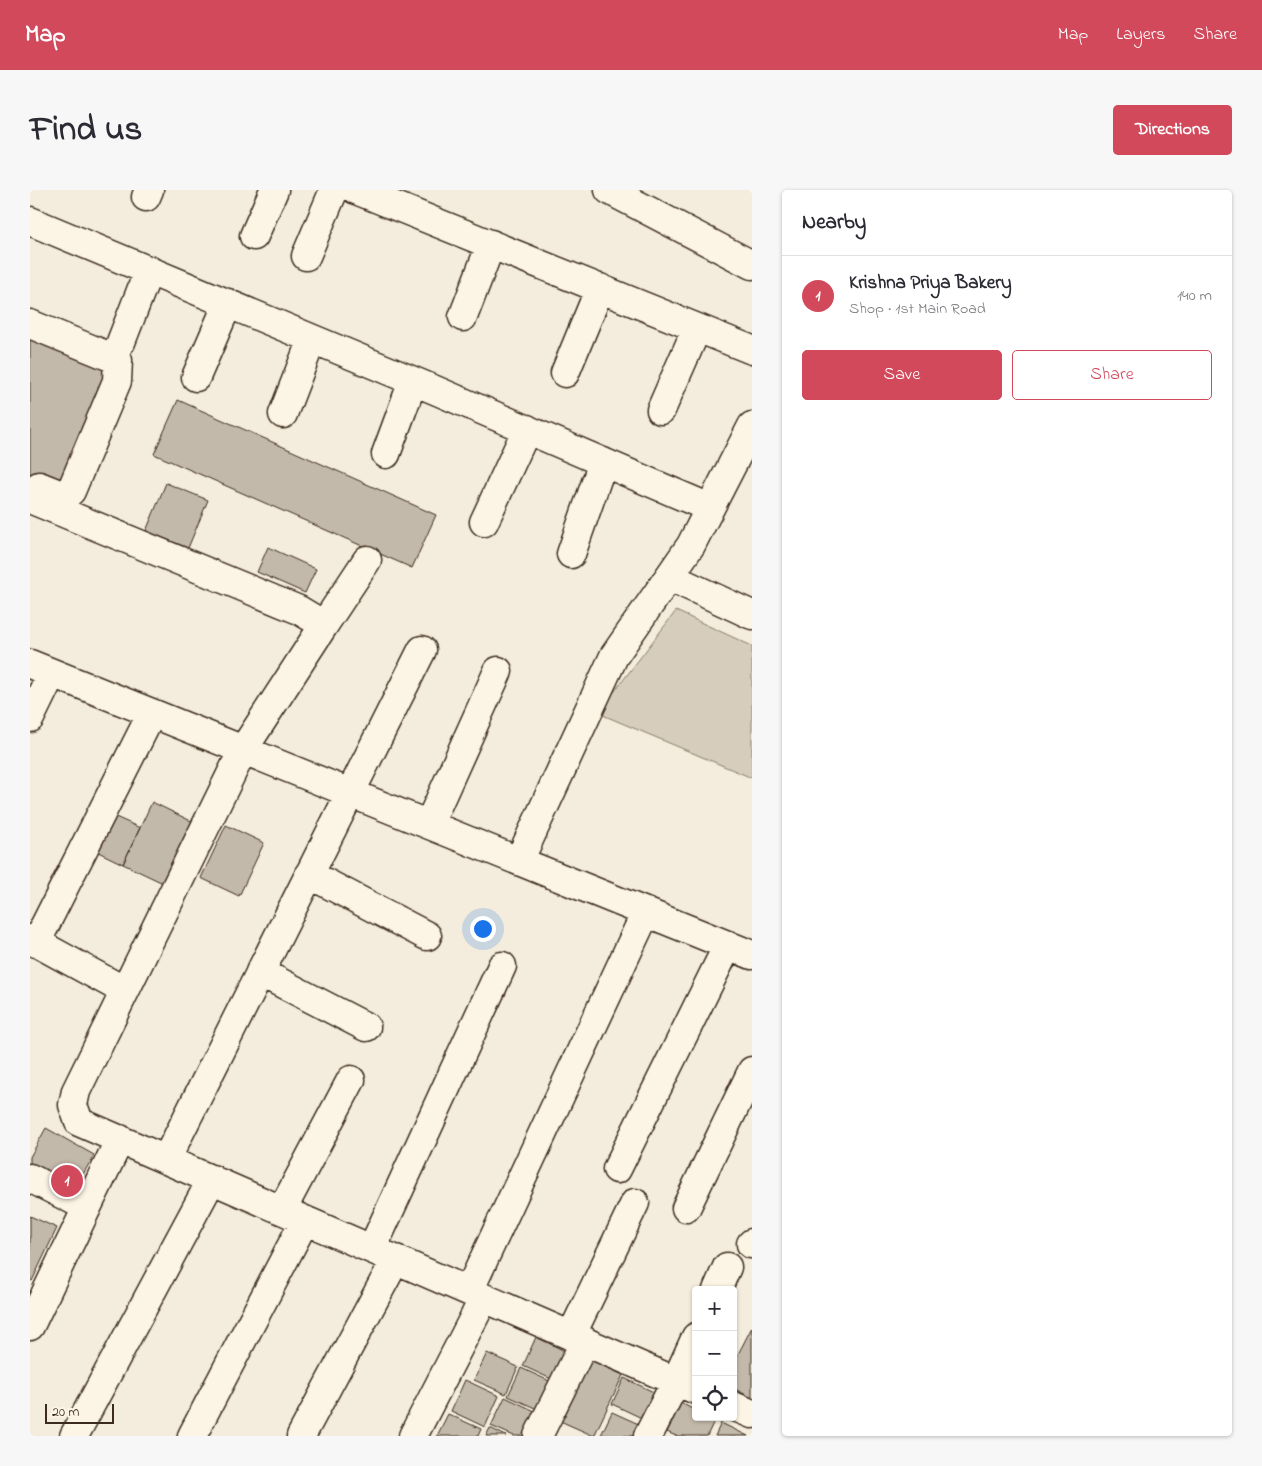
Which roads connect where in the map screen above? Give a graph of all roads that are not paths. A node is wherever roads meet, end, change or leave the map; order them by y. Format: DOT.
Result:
graph roads {
  1 [pos="274,190"];
  2 [pos="334,190"];
  3 [pos="356,190"];
  4 [pos="610,190"];
  5 [pos="30,221"];
  6 [pos="254,236"];
  7 [pos="491,244"];
  8 [pos="306,256"];
  9 [pos="752,266"];
  10 [pos="150,270"];
  11 [pos="600,288"];
  12 [pos="228,303"];
  13 [pos="463,317"];
  14 [pos="30,324"];
  15 [pos="696,328"];
  16 [pos="312,339"];
  17 [pos="121,342"];
  18 [pos="752,350"];
  19 [pos="565,373"];
  20 [pos="196,377"];
  21 [pos="413,381"];
  22 [pos="661,410"];
  23 [pos="284,414"];
  24 [pos="752,426"];
  25 [pos="528,429"];
  26 [pos="386,454"];
  27 [pos="603,462"];
  28 [pos="33,492"];
  29 [pos="710,508"];
  30 [pos="484,522"];
  31 [pos="571,554"];
  32 [pos="367,560"];
  33 [pos="670,577"];
  34 [pos="752,614"];
  35 [pos="324,625"];
  36 [pos="422,650"];
  37 [pos="41,668"];
  38 [pos="498,671"];
  39 [pos="152,713"];
  40 [pos="30,718"];
  41 [pos="243,750"];
  42 [pos="351,793"];
  43 [pos="429,824"];
  44 [pos="519,861"];
  45 [pos="309,874"];
  46 [pos="646,912"];
  47 [pos="427,936"];
  48 [pos="33,941"];
  49 [pos="746,952"];
  50 [pos="502,966"];
  51 [pos="260,972"];
  52 [pos="125,990"];
  53 [pos="366,1027"];
  54 [pos="752,1071"];
  55 [pos="351,1080"];
  56 [pos="120,1139"];
  57 [pos="166,1160"];
  58 [pos="617,1169"];
  59 [pos="30,1178"];
  60 [pos="212,1180"];
  61 [pos="634,1203"];
  62 [pos="87,1207"];
  63 [pos="686,1208"];
  64 [pos="294,1215"];
  65 [pos="384,1254"];
  66 [pos="477,1295"];
  67 [pos="30,1326"];
  68 [pos="578,1338"];
  69 [pos="692,1357"];
  70 [pos="686,1386"];
  71 [pos="737,1408"];
  72 [pos="752,1414"];
  73 [pos="74,1436"];
  74 [pos="192,1436"];
  75 [pos="301,1436"];
  76 [pos="413,1436"];
  77 [pos="538,1436"];
  78 [pos="648,1436"];
  1 -- 6 [label="street"];
  2 -- 8 [label="street"];
  3 -- 7 [label="street"];
  4 -- 9 [label="street"];
  5 -- 10 [label="street"];
  7 -- 11 [label="street"];
  7 -- 13 [label="street"];
  10 -- 12 [label="street"];
  10 -- 17 [label="street"];
  11 -- 15 [label="street"];
  11 -- 19 [label="street"];
  12 -- 16 [label="street"];
  12 -- 20 [label="street"];
  14 -- 28 [label="street"];
  15 -- 18 [label="street"];
  15 -- 22 [label="street"];
  16 -- 21 [label="street"];
  16 -- 23 [label="street"];
  21 -- 25 [label="street"];
  21 -- 26 [label="street"];
  24 -- 29 [label="street"];
  25 -- 27 [label="street"];
  25 -- 30 [label="street"];
  27 -- 29 [label="street"];
  27 -- 31 [label="street"];
  28 -- 35 [label="street"];
  29 -- 33 [label="street"];
  32 -- 35 [label="street"];
  33 -- 34 [label="street"];
  33 -- 44 [label="street"];
  35 -- 41 [label="street"];
  36 -- 42 [label="street"];
  37 -- 39 [label="street"];
  37 -- 40 [label="street"];
  38 -- 43 [label="street"];
  39 -- 41 [label="street"];
  39 -- 48 [label="street"];
  41 -- 42 [label="street"];
  41 -- 52 [label="street"];
  42 -- 43 [label="street"];
  42 -- 45 [label="street"];
  43 -- 44 [label="street"];
  44 -- 46 [label="street"];
  45 -- 47 [label="street"];
  45 -- 51 [label="street"];
  46 -- 49 [label="street"];
  46 -- 66 [label="street"];
  48 -- 52 [label="street"];
  49 -- 58 [label="street"];
  50 -- 65 [label="street"];
  51 -- 53 [label="street"];
  51 -- 57 [label="street"];
  52 -- 56 [label="street"];
  54 -- 63 [label="street"];
  55 -- 64 [label="street"];
  56 -- 57 [label="street"];
  56 -- 62 [label="street"];
  57 -- 60 [label="street"];
  59 -- 62 [label="street"];
  60 -- 64 [label="street"];
  60 -- 73 [label="street"];
  61 -- 68 [label="street"];
  62 -- 67 [label="street"];
  64 -- 65 [label="street"];
  64 -- 74 [label="street"];
  65 -- 66 [label="street"];
  65 -- 75 [label="street"];
  66 -- 68 [label="street"];
  66 -- 76 [label="street"];
  68 -- 70 [label="street"];
  68 -- 77 [label="street"];
  69 -- 70 [label="street"];
  70 -- 78 [label="street"];
  71 -- 72 [label="street"];
}
